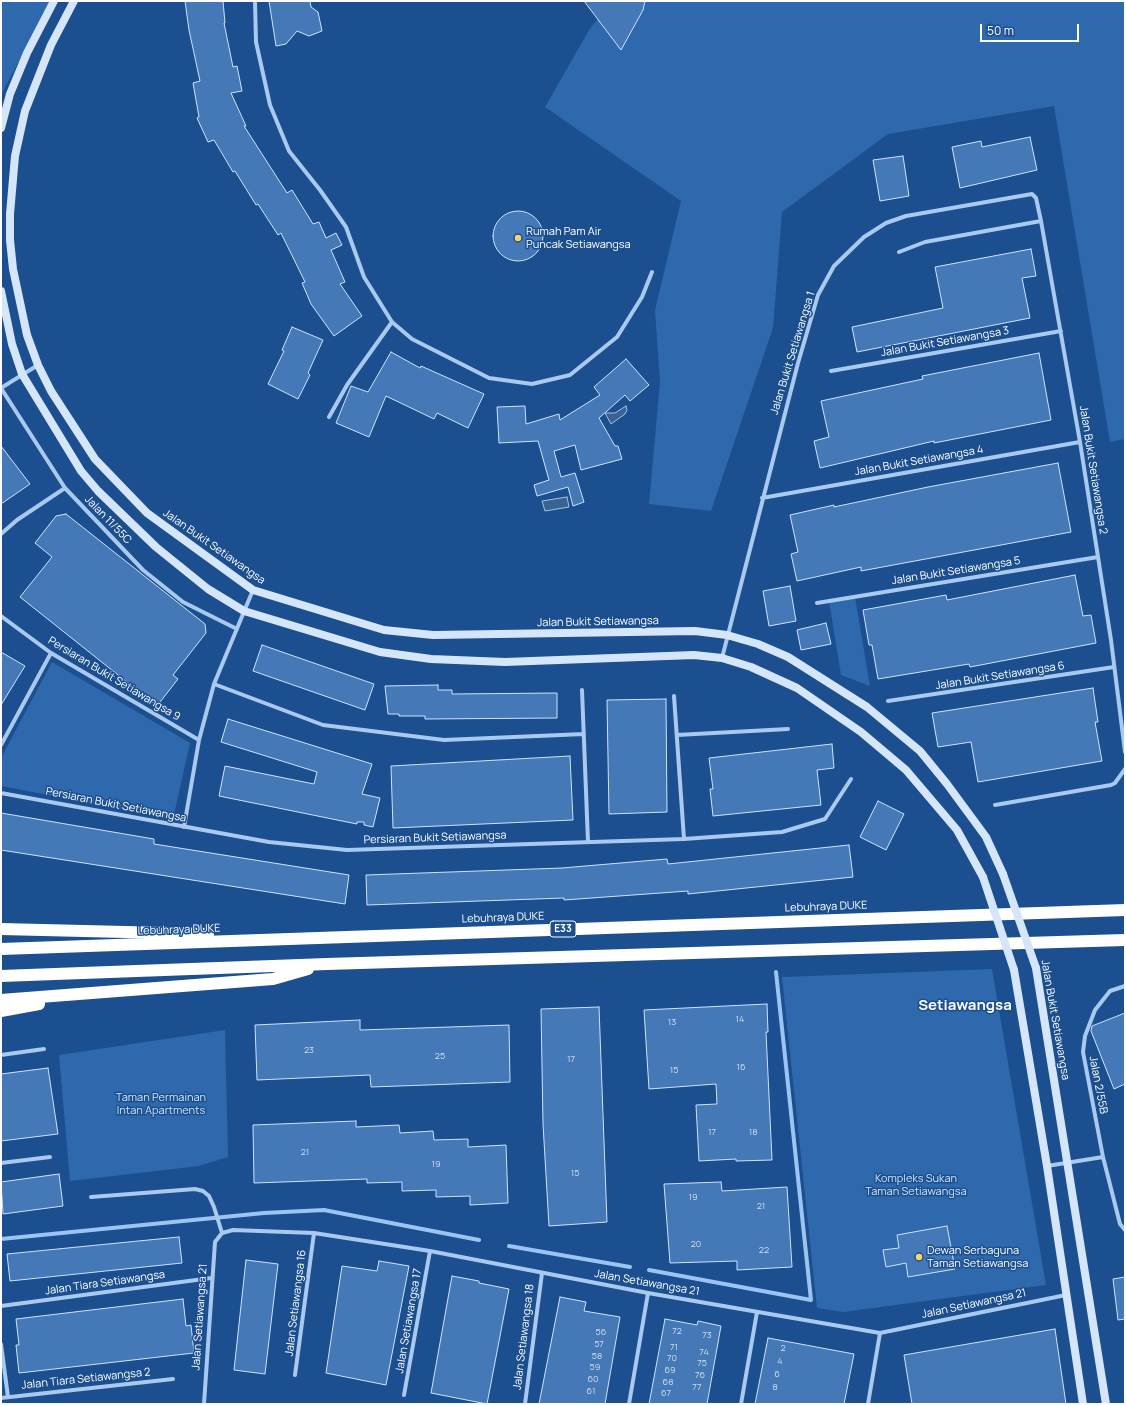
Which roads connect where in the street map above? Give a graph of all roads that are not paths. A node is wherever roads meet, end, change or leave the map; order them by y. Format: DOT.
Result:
graph roads {
  1 [pos="54,1"];
  2 [pos="74,1"];
  3 [pos="255,1"];
  4 [pos="1,128"];
  5 [pos="1032,194"];
  6 [pos="1041,220"];
  7 [pos="899,252"];
  8 [pos="652,272"];
  9 [pos="1,291"];
  10 [pos="392,322"];
  11 [pos="1061,331"];
  12 [pos="38,365"];
  13 [pos="831,371"];
  14 [pos="22,374"];
  15 [pos="1,388"];
  16 [pos="329,417"];
  17 [pos="1080,442"];
  18 [pos="66,488"];
  19 [pos="762,498"];
  20 [pos="1,534"];
  21 [pos="1098,557"];
  22 [pos="252,590"];
  23 [pos="817,603"];
  24 [pos="244,611"];
  25 [pos="1,616"];
  26 [pos="237,629"];
  27 [pos="727,635"];
  28 [pos="50,653"];
  29 [pos="722,658"];
  30 [pos="1114,667"];
  31 [pos="214,684"];
  32 [pos="582,690"];
  33 [pos="674,696"];
  34 [pos="888,701"];
  35 [pos="788,729"];
  36 [pos="584,734"];
  37 [pos="677,735"];
  38 [pos="199,740"];
  39 [pos="1,745"];
  40 [pos="1125,752"];
  41 [pos="1125,769"];
  42 [pos="851,779"];
  43 [pos="1,793"];
  44 [pos="995,805"];
  45 [pos="184,827"];
  46 [pos="684,839"];
  47 [pos="588,842"];
  48 [pos="1125,910"];
  49 [pos="1,929"];
  50 [pos="323,937"];
  51 [pos="1125,940"];
  52 [pos="1,950"];
  53 [pos="328,964"];
  54 [pos="1,976"];
  55 [pos="1125,986"];
  56 [pos="102,992"];
  57 [pos="1,1000"];
  58 [pos="1,1012"];
  59 [pos="44,1049"];
  60 [pos="1,1056"];
  61 [pos="50,1157"];
  62 [pos="1102,1157"];
  63 [pos="1,1162"];
  64 [pos="1067,1163"];
  65 [pos="1047,1166"];
  66 [pos="91,1197"];
  67 [pos="1125,1230"];
  68 [pos="222,1233"];
  69 [pos="314,1233"];
  70 [pos="430,1251"];
  71 [pos="542,1273"];
  72 [pos="211,1278"];
  73 [pos="648,1293"];
  74 [pos="1066,1295"];
  75 [pos="1,1306"];
  76 [pos="757,1312"];
  77 [pos="880,1333"];
  78 [pos="1,1344"];
  79 [pos="295,1375"];
  80 [pos="173,1378"];
  81 [pos="404,1395"];
  82 [pos="8,1397"];
  83 [pos="1,1398"];
  84 [pos="204,1404"];
  85 [pos="525,1404"];
  86 [pos="629,1404"];
  87 [pos="741,1404"];
  88 [pos="868,1404"];
  89 [pos="1083,1404"];
  90 [pos="1106,1404"];
  1 -- 4 [label="street"];
  2 -- 12 [label="street, Jalan Bukit Setiawangsa"];
  3 -- 10 [label="street"];
  5 -- 6 [label="street, Jalan Bukit Setiawangsa 2"];
  5 -- 19 [label="street, Jalan Bukit Setiawangsa 1"];
  6 -- 7 [label="street"];
  6 -- 11 [label="street, Jalan Bukit Setiawangsa 2"];
  8 -- 10 [label="street"];
  9 -- 14 [label="street"];
  10 -- 16 [label="street"];
  11 -- 13 [label="street, Jalan Bukit Setiawangsa 3"];
  11 -- 17 [label="street, Jalan Bukit Setiawangsa 2"];
  12 -- 14 [label="street"];
  12 -- 22 [label="street, Jalan Bukit Setiawangsa"];
  14 -- 15 [label="street"];
  14 -- 24 [label="street"];
  15 -- 18 [label="street, Jalan 11/55C"];
  17 -- 19 [label="street, Jalan Bukit Setiawangsa 4"];
  17 -- 21 [label="street, Jalan Bukit Setiawangsa 2"];
  18 -- 20 [label="street"];
  18 -- 26 [label="street, Jalan 11/55C"];
  19 -- 27 [label="street, Jalan Bukit Setiawangsa 1"];
  21 -- 23 [label="street, Jalan Bukit Setiawangsa 5"];
  21 -- 30 [label="street, Jalan Bukit Setiawangsa 2"];
  22 -- 24 [label="street"];
  22 -- 27 [label="street, Jalan Bukit Setiawangsa"];
  24 -- 26 [label="street"];
  24 -- 29 [label="street"];
  25 -- 28 [label="street, Persiaran Bukit Setiawangsa 9"];
  26 -- 31 [label="street"];
  27 -- 29 [label="street, Jalan Bukit Setiawangsa 1"];
  27 -- 64 [label="street, Jalan Bukit Setiawangsa, bridge"];
  28 -- 38 [label="street, Persiaran Bukit Setiawangsa 9"];
  28 -- 39 [label="street"];
  29 -- 65 [label="street, bridge"];
  30 -- 34 [label="street, Jalan Bukit Setiawangsa 6"];
  30 -- 40 [label="street, Jalan Bukit Setiawangsa 2"];
  31 -- 36 [label="street"];
  31 -- 38 [label="street"];
  32 -- 36 [label="street"];
  33 -- 37 [label="street"];
  35 -- 37 [label="street"];
  36 -- 47 [label="street"];
  37 -- 46 [label="street"];
  38 -- 45 [label="street"];
  41 -- 44 [label="street"];
  42 -- 46 [label="street, Persiaran Bukit Setiawangsa"];
  43 -- 45 [label="street, Persiaran Bukit Setiawangsa"];
  45 -- 47 [label="street, Persiaran Bukit Setiawangsa"];
  46 -- 47 [label="street, Persiaran Bukit Setiawangsa"];
  48 -- 50 [label="highway, Lebuhraya DUKE / E33"];
  49 -- 50 [label="highway"];
  50 -- 52 [label="highway, Lebuhraya DUKE / E33"];
  51 -- 53 [label="highway"];
  53 -- 54 [label="highway"];
  53 -- 56 [label="highway"];
  55 -- 62 [label="street, Jalan 2/55B"];
  56 -- 57 [label="highway"];
  56 -- 58 [label="highway"];
  59 -- 60 [label="street"];
  61 -- 63 [label="street"];
  62 -- 64 [label="street"];
  62 -- 67 [label="street, Jalan 2/55B"];
  64 -- 65 [label="street"];
  64 -- 90 [label="street, Jalan Bukit Setiawangsa"];
  65 -- 74 [label="street"];
  66 -- 68 [label="street"];
  68 -- 69 [label="street, Jalan Setiawangsa 21"];
  68 -- 72 [label="street, Jalan Setiawangsa 21"];
  69 -- 70 [label="street, Jalan Setiawangsa 21"];
  69 -- 79 [label="street, Jalan Setiawangsa 16"];
  70 -- 71 [label="street, Jalan Setiawangsa 21"];
  70 -- 81 [label="street, Jalan Setiawangsa 17"];
  71 -- 73 [label="street, Jalan Setiawangsa 21"];
  71 -- 85 [label="street, Jalan Setiawangsa 18"];
  72 -- 75 [label="street, Jalan Tiara Setiawangsa"];
  72 -- 84 [label="street, Jalan Setiawangsa 21"];
  73 -- 76 [label="street, Jalan Setiawangsa 21"];
  73 -- 86 [label="street"];
  74 -- 77 [label="street, Jalan Setiawangsa 21"];
  74 -- 89 [label="street"];
  76 -- 77 [label="street, Jalan Setiawangsa 21"];
  76 -- 87 [label="street"];
  77 -- 88 [label="street"];
  78 -- 82 [label="street"];
  80 -- 82 [label="street, Jalan Tiara Setiawangsa 2"];
  82 -- 83 [label="street, Jalan Tiara Setiawangsa 2"];
}
